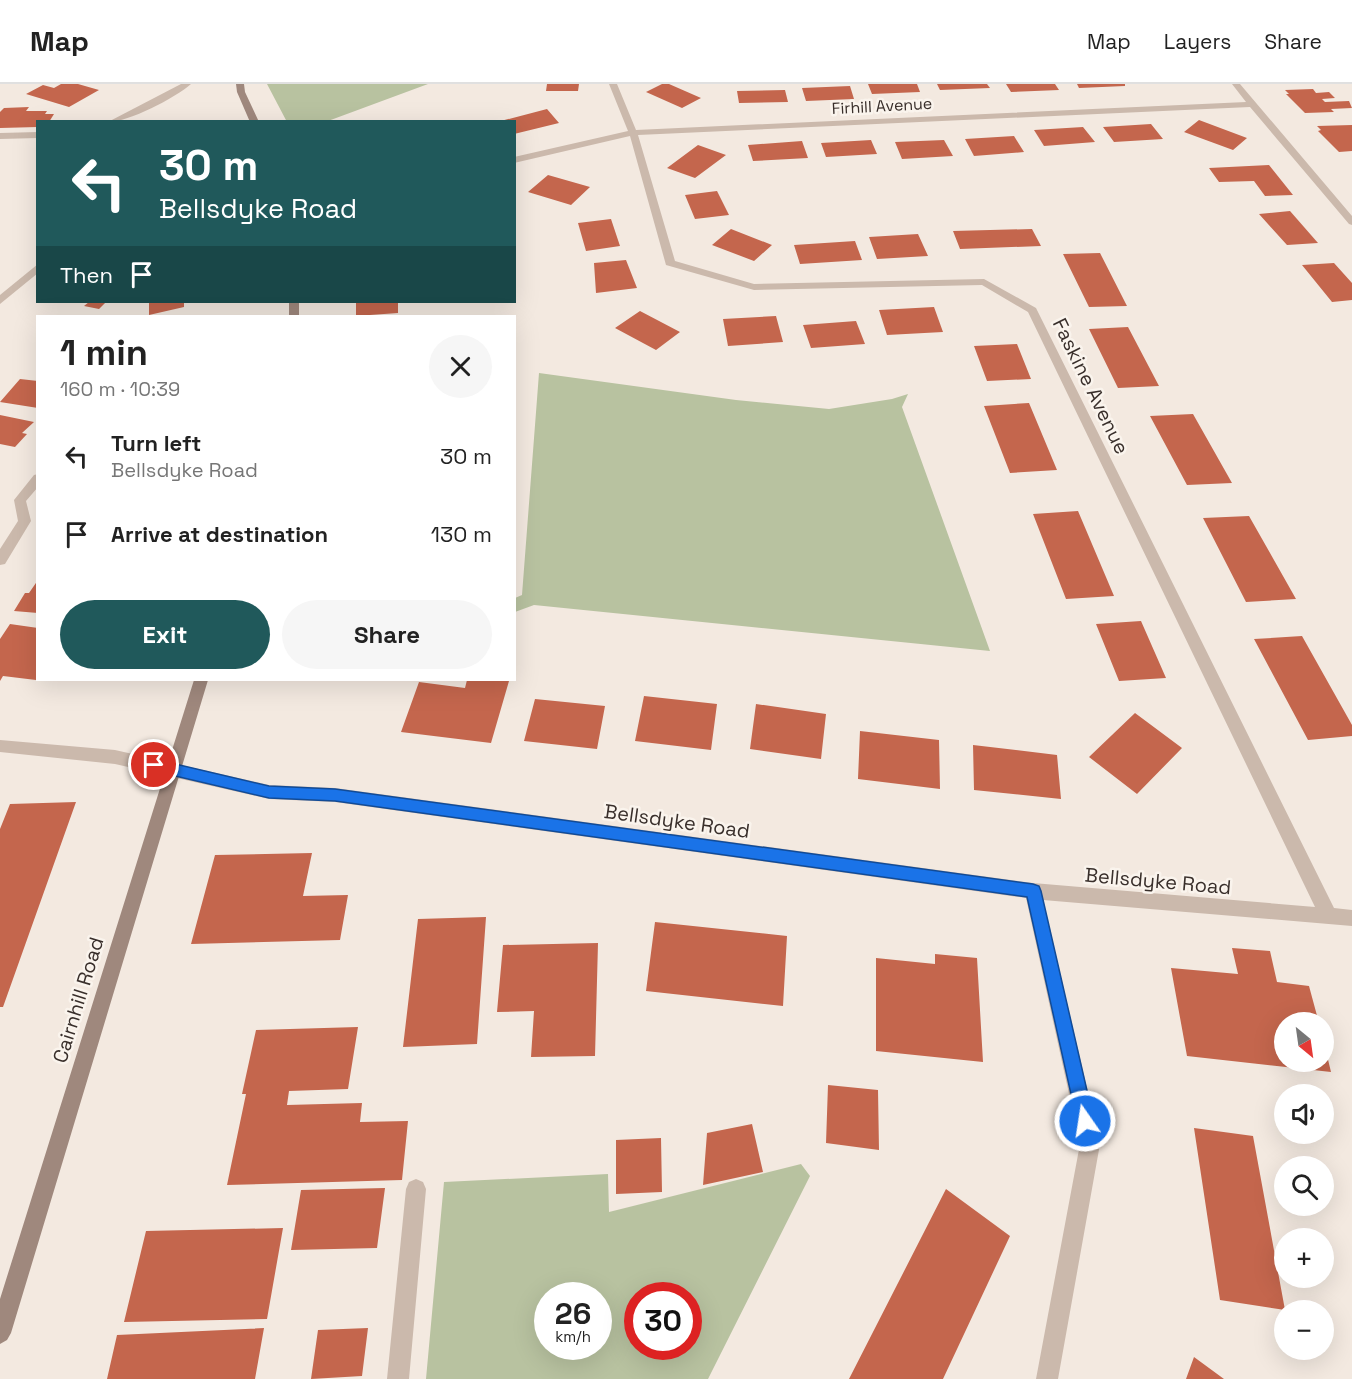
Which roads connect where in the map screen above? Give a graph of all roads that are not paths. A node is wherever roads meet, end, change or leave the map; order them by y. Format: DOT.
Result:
graph roads {
  1 [pos="187,84"];
  2 [pos="240,84"];
  3 [pos="613,84"];
  4 [pos="1236,84"];
  5 [pos="1253,104"];
  6 [pos="117,120"];
  7 [pos="254,120"];
  8 [pos="633,133"];
  9 [pos="36,135"];
  10 [pos="0,136"];
  11 [pos="516,160"];
  12 [pos="1352,222"];
  13 [pos="36,269"];
  14 [pos="0,301"];
  15 [pos="36,480"];
  16 [pos="0,560"];
  17 [pos="201,681"];
  18 [pos="0,746"];
  19 [pos="173,769"];
  20 [pos="1033,891"];
  21 [pos="1329,917"];
  22 [pos="1352,918"];
  23 [pos="416,1189"];
  24 [pos="0,1333"];
  25 [pos="398,1379"];
  26 [pos="1047,1379"];
  1 -- 6 [label="street"];
  2 -- 7 [label="main road"];
  3 -- 8 [label="street, Faskine Avenue"];
  4 -- 5 [label="street"];
  5 -- 8 [label="street, Firhill Avenue"];
  5 -- 12 [label="street"];
  8 -- 11 [label="street, Firhill Avenue"];
  8 -- 21 [label="street, Faskine Avenue"];
  9 -- 10 [label="street"];
  13 -- 14 [label="street"];
  15 -- 16 [label="street"];
  17 -- 19 [label="main road, Cairnhill Road"];
  18 -- 19 [label="street, Bellsdyke Road"];
  19 -- 20 [label="street, Bellsdyke Road"];
  19 -- 24 [label="main road, Cairnhill Road"];
  20 -- 21 [label="street, Bellsdyke Road"];
  20 -- 26 [label="street"];
  21 -- 22 [label="street, Bellsdyke Road"];
  23 -- 25 [label="street"];
}
